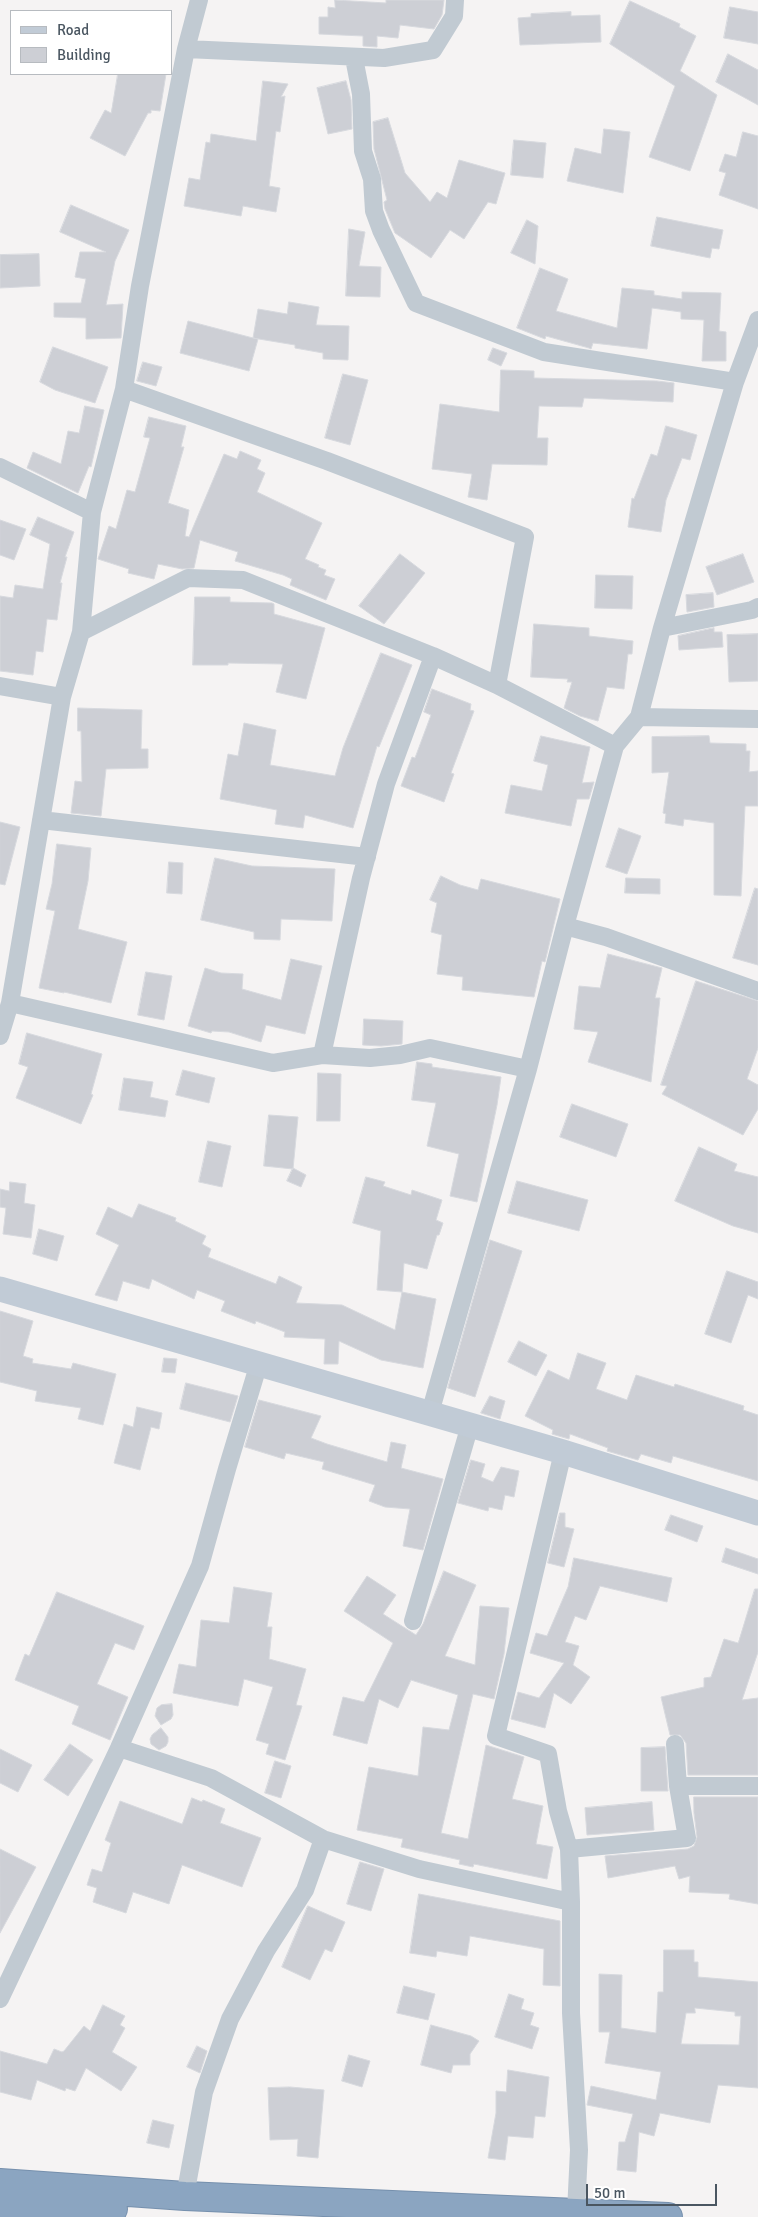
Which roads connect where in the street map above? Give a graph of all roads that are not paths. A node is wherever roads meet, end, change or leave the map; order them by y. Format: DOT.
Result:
graph roads {
  1 [pos="199,0"];
  2 [pos="455,0"];
  3 [pos="186,49"];
  4 [pos="354,58"];
  5 [pos="757,329"];
  6 [pos="735,382"];
  7 [pos="124,389"];
  8 [pos="0,467"];
  9 [pos="92,512"];
  10 [pos="758,607"];
  11 [pos="662,628"];
  12 [pos="81,632"];
  13 [pos="433,656"];
  14 [pos="497,685"];
  15 [pos="0,686"];
  16 [pos="62,697"];
  17 [pos="639,717"];
  18 [pos="758,719"];
  19 [pos="615,746"];
  20 [pos="41,820"];
  21 [pos="367,857"];
  22 [pos="565,926"];
  23 [pos="758,991"];
  24 [pos="10,1003"];
  25 [pos="0,1036"];
  26 [pos="322,1055"];
  27 [pos="528,1069"];
  28 [pos="0,1289"];
  29 [pos="259,1363"];
  30 [pos="430,1413"];
  31 [pos="470,1425"];
  32 [pos="563,1452"];
  33 [pos="758,1513"];
  34 [pos="413,1621"];
  35 [pos="675,1744"];
  36 [pos="119,1748"];
  37 [pos="678,1786"];
  38 [pos="758,1786"];
  39 [pos="323,1840"];
  40 [pos="569,1849"];
  41 [pos="571,1902"];
  42 [pos="5,1975"];
  43 [pos="0,1999"];
  44 [pos="0,2183"];
  45 [pos="185,2196"];
  46 [pos="0,2205"];
  47 [pos="576,2212"];
  48 [pos="117,2213"];
  49 [pos="246,2217"];
  50 [pos="668,2217"];
  1 -- 3 [label="street"];
  2 -- 4 [label="street"];
  3 -- 4 [label="street"];
  3 -- 7 [label="street"];
  4 -- 6 [label="street"];
  5 -- 6 [label="street"];
  6 -- 11 [label="street"];
  7 -- 9 [label="street"];
  7 -- 14 [label="street"];
  8 -- 9 [label="street"];
  9 -- 12 [label="street"];
  10 -- 11 [label="street"];
  11 -- 17 [label="street"];
  12 -- 13 [label="street"];
  12 -- 16 [label="street"];
  13 -- 14 [label="street"];
  13 -- 21 [label="street"];
  14 -- 19 [label="street"];
  15 -- 16 [label="street"];
  16 -- 20 [label="street"];
  17 -- 18 [label="street"];
  17 -- 19 [label="street"];
  19 -- 22 [label="street"];
  20 -- 21 [label="street"];
  20 -- 24 [label="street"];
  21 -- 26 [label="street"];
  22 -- 23 [label="street"];
  22 -- 27 [label="street"];
  24 -- 25 [label="street"];
  24 -- 26 [label="street"];
  26 -- 27 [label="street"];
  27 -- 30 [label="street"];
  28 -- 29 [label="street"];
  29 -- 30 [label="street"];
  29 -- 36 [label="street"];
  30 -- 31 [label="street"];
  31 -- 32 [label="street"];
  31 -- 34 [label="street"];
  32 -- 33 [label="street"];
  32 -- 40 [label="street"];
  35 -- 37 [label="street"];
  36 -- 39 [label="street"];
  36 -- 42 [label="street"];
  37 -- 38 [label="street"];
  37 -- 40 [label="street"];
  39 -- 41 [label="street"];
  39 -- 45 [label="street"];
  40 -- 41 [label="street"];
  41 -- 47 [label="street"];
  42 -- 43 [label="street"];
  44 -- 45 [label="highway"];
  45 -- 47 [label="highway"];
  46 -- 48 [label="highway"];
  47 -- 50 [label="highway"];
  48 -- 49 [label="highway"];
}
